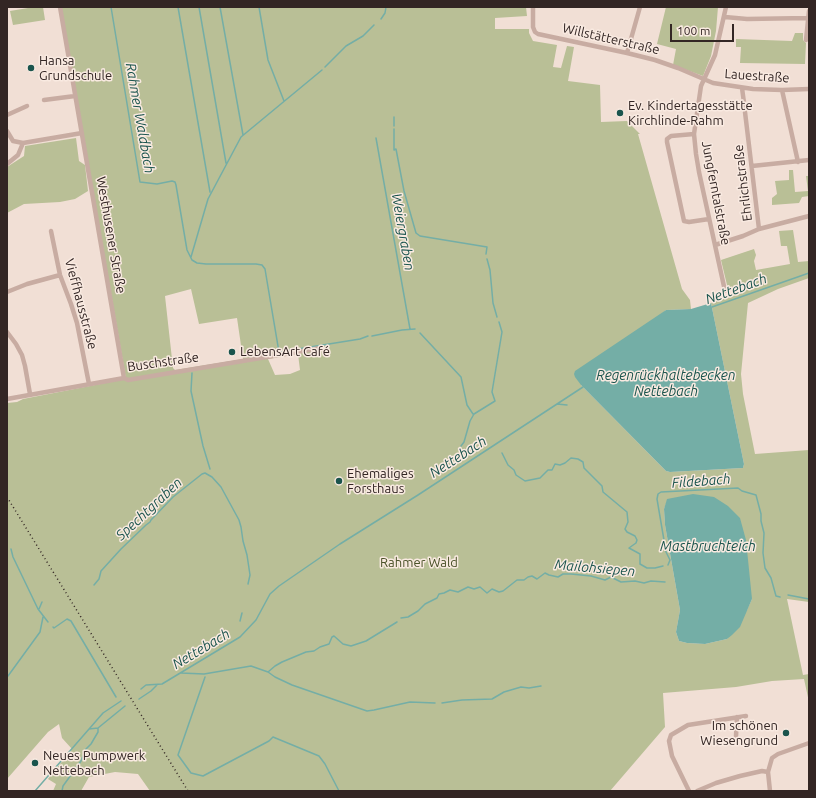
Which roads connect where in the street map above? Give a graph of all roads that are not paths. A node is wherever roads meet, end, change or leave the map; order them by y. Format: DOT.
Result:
graph roads {
  1 [pos="60,7"];
  2 [pos="533,7"];
  3 [pos="640,7"];
  4 [pos="726,7"];
  5 [pos="809,11"];
  6 [pos="725,17"];
  7 [pos="808,18"];
  8 [pos="806,40"];
  9 [pos="627,53"];
  10 [pos="705,79"];
  11 [pos="742,88"];
  12 [pos="809,89"];
  13 [pos="782,90"];
  14 [pos="75,96"];
  15 [pos="44,100"];
  16 [pos="27,106"];
  17 [pos="7,115"];
  18 [pos="7,132"];
  19 [pos="82,133"];
  20 [pos="694,134"];
  21 [pos="13,141"];
  22 [pos="23,143"];
  23 [pos="20,152"];
  24 [pos="809,160"];
  25 [pos="798,162"];
  26 [pos="7,164"];
  27 [pos="752,166"];
  28 [pos="809,216"];
  29 [pos="709,219"];
  30 [pos="759,229"];
  31 [pos="51,231"];
  32 [pos="715,245"];
  33 [pos="60,275"];
  34 [pos="725,291"];
  35 [pos="7,292"];
  36 [pos="7,332"];
  37 [pos="321,348"];
  38 [pos="124,378"];
  39 [pos="89,384"];
  40 [pos="30,394"];
  41 [pos="7,399"];
  42 [pos="746,716"];
  43 [pos="737,718"];
  44 [pos="736,736"];
  45 [pos="809,743"];
  46 [pos="768,772"];
  47 [pos="689,791"];
  48 [pos="697,791"];
  49 [pos="770,791"];
  1 -- 14 [label="street, Westhusener Straße"];
  2 -- 9 [label="street, Willstätterstraße"];
  3 -- 9 [label="street"];
  4 -- 6 [label="street, Jungferntalstraße"];
  5 -- 7 [label="street"];
  6 -- 7 [label="street"];
  6 -- 10 [label="street, Jungferntalstraße"];
  7 -- 8 [label="street"];
  9 -- 10 [label="street, Willstätterstraße"];
  10 -- 11 [label="street, Lauestraße"];
  10 -- 20 [label="street, Jungferntalstraße"];
  11 -- 13 [label="street, Lauestraße"];
  11 -- 27 [label="street, Ehrlichstraße"];
  12 -- 13 [label="street, Lauestraße"];
  13 -- 25 [label="street"];
  14 -- 15 [label="street"];
  14 -- 19 [label="street, Westhusener Straße"];
  16 -- 17 [label="street"];
  18 -- 21 [label="street"];
  19 -- 22 [label="street"];
  19 -- 38 [label="street, Westhusener Straße"];
  20 -- 29 [label="street, Jungferntalstraße"];
  20 -- 29 [label="street"];
  21 -- 22 [label="street"];
  21 -- 23 [label="street"];
  22 -- 23 [label="street"];
  23 -- 26 [label="street"];
  24 -- 25 [label="street"];
  25 -- 27 [label="street"];
  27 -- 30 [label="street, Ehrlichstraße"];
  28 -- 30 [label="street"];
  29 -- 32 [label="street, Jungferntalstraße"];
  30 -- 32 [label="street"];
  31 -- 33 [label="street, Vieffhausstraße"];
  32 -- 34 [label="street, Jungferntalstraße"];
  33 -- 35 [label="street"];
  33 -- 39 [label="street, Vieffhausstraße"];
  36 -- 40 [label="street"];
  37 -- 38 [label="street, Buschstraße"];
  38 -- 39 [label="street, Buschstraße"];
  39 -- 40 [label="street, Buschstraße"];
  40 -- 41 [label="street, Buschstraße"];
  42 -- 43 [label="street"];
  43 -- 44 [label="street"];
  43 -- 47 [label="street"];
  45 -- 46 [label="street"];
  46 -- 48 [label="street"];
  46 -- 49 [label="street"];
}
